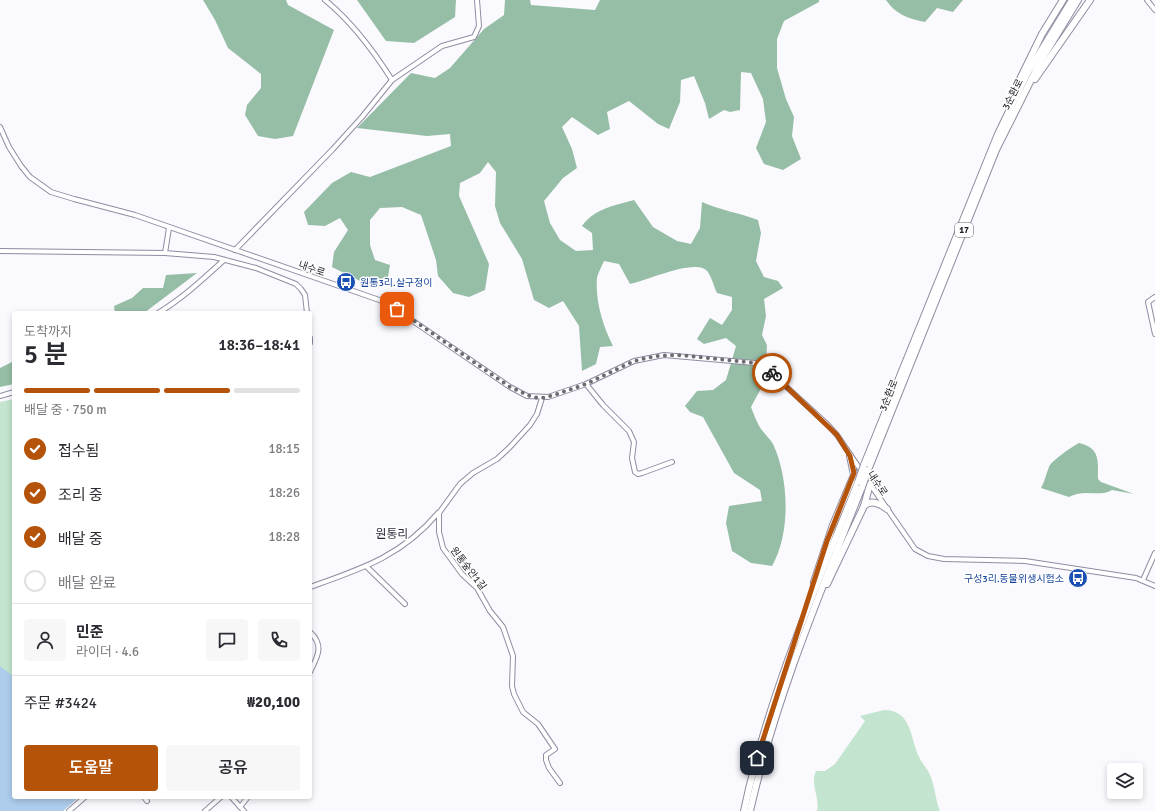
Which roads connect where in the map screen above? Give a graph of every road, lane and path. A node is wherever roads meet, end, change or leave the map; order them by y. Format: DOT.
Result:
graph roads {
  1 [pos="325,0"];
  2 [pos="477,0"];
  3 [pos="1064,0"];
  4 [pos="1072,0"];
  5 [pos="1078,0"];
  6 [pos="1090,0"];
  7 [pos="1147,0"];
  8 [pos="1155,10"];
  9 [pos="392,80"];
  10 [pos="1010,120"];
  11 [pos="0,127"];
  12 [pos="998,134"];
  13 [pos="169,228"];
  14 [pos="235,250"];
  15 [pos="0,251"];
  16 [pos="165,253"];
  17 [pos="224,260"];
  18 [pos="1155,297"];
  19 [pos="161,311"];
  20 [pos="307,311"];
  21 [pos="1155,334"];
  22 [pos="586,384"];
  23 [pos="12,393"];
  24 [pos="0,396"];
  25 [pos="542,398"];
  26 [pos="850,456"];
  27 [pos="672,462"];
  28 [pos="865,470"];
  29 [pos="854,475"];
  30 [pos="869,487"];
  31 [pos="864,506"];
  32 [pos="887,509"];
  33 [pos="439,513"];
  34 [pos="1155,553"];
  35 [pos="367,567"];
  36 [pos="1143,580"];
  37 [pos="312,586"];
  38 [pos="1155,586"];
  39 [pos="405,604"];
  40 [pos="804,626"];
  41 [pos="312,634"];
  42 [pos="312,667"];
  43 [pos="560,783"];
  44 [pos="83,799"];
  45 [pos="218,799"];
  46 [pos="233,799"];
  47 [pos="246,799"];
  48 [pos="240,807"];
  49 [pos="69,811"];
  50 [pos="205,811"];
  51 [pos="244,811"];
  52 [pos="744,811"];
  53 [pos="750,811"];
  1 -- 9 [label="street"];
  2 -- 9 [label="street"];
  3 -- 12 [label="highway"];
  4 -- 12 [label="highway, 3순환로 / 17"];
  5 -- 10 [label="highway, 3순환로 / 17"];
  6 -- 10 [label="highway"];
  7 -- 8 [label="street"];
  9 -- 14 [label="street"];
  10 -- 28 [label="highway, 3순환로 / 17"];
  11 -- 13 [label="street, 내수로"];
  12 -- 28 [label="highway, 3순환로 / 17"];
  13 -- 14 [label="street, 내수로"];
  13 -- 16 [label="street"];
  14 -- 25 [label="street, 내수로"];
  15 -- 16 [label="street"];
  16 -- 17 [label="street"];
  17 -- 19 [label="street"];
  17 -- 20 [label="street"];
  18 -- 21 [label="street"];
  22 -- 25 [label="street, 내수로"];
  22 -- 26 [label="street, 내수로"];
  22 -- 27 [label="street"];
  23 -- 24 [label="street"];
  25 -- 33 [label="street"];
  26 -- 28 [label="street, 내수로"];
  26 -- 29 [label="highway"];
  28 -- 29 [label="highway"];
  28 -- 30 [label="street, 내수로"];
  28 -- 40 [label="highway, 3순환로 / 17, bridge"];
  29 -- 30 [label="highway"];
  29 -- 40 [label="highway"];
  30 -- 31 [label="highway"];
  30 -- 32 [label="street, 내수로"];
  31 -- 32 [label="highway"];
  31 -- 40 [label="highway"];
  32 -- 36 [label="street, 내수로"];
  33 -- 35 [label="street"];
  33 -- 43 [label="street, 원통숲안1길"];
  34 -- 36 [label="street"];
  35 -- 37 [label="street"];
  35 -- 39 [label="street"];
  36 -- 38 [label="street, 내수로"];
  40 -- 52 [label="highway, 3순환로 / 17"];
  40 -- 53 [label="highway, 3순환로 / 17"];
  41 -- 42 [label="street"];
  44 -- 49 [label="street"];
  45 -- 50 [label="street"];
  46 -- 48 [label="street"];
  47 -- 48 [label="street"];
  48 -- 51 [label="street"];
}
